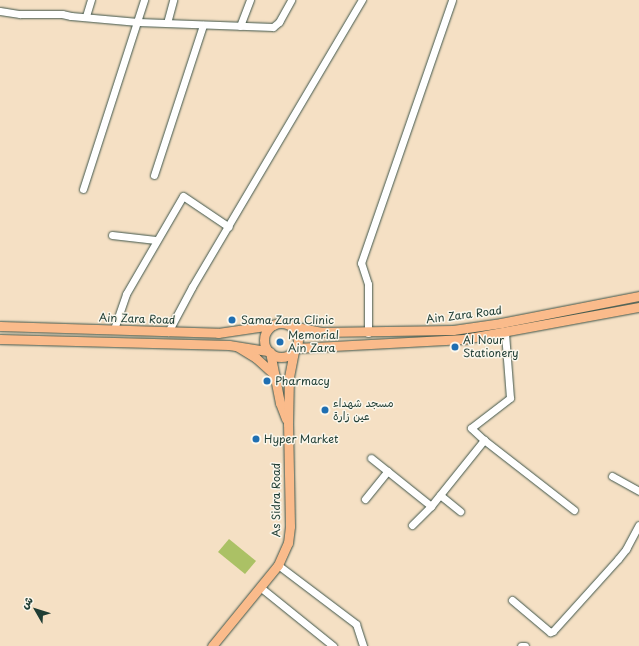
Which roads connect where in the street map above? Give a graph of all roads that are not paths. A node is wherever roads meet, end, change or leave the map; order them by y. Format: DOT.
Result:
graph roads {
  1 [pos="91,0"];
  2 [pos="144,0"];
  3 [pos="174,0"];
  4 [pos="250,0"];
  5 [pos="291,0"];
  6 [pos="362,0"];
  7 [pos="452,0"];
  8 [pos="0,11"];
  9 [pos="86,16"];
  10 [pos="138,22"];
  11 [pos="167,23"];
  12 [pos="203,25"];
  13 [pos="240,26"];
  14 [pos="154,175"];
  15 [pos="83,189"];
  16 [pos="228,227"];
  17 [pos="112,235"];
  18 [pos="156,240"];
  19 [pos="639,296"];
  20 [pos="639,307"];
  21 [pos="272,325"];
  22 [pos="0,326"];
  23 [pos="291,326"];
  24 [pos="114,330"];
  25 [pos="246,330"];
  26 [pos="168,332"];
  27 [pos="313,332"];
  28 [pos="368,333"];
  29 [pos="505,333"];
  30 [pos="0,338"];
  31 [pos="235,346"];
  32 [pos="314,346"];
  33 [pos="249,347"];
  34 [pos="295,349"];
  35 [pos="269,352"];
  36 [pos="275,374"];
  37 [pos="288,424"];
  38 [pos="484,440"];
  39 [pos="371,458"];
  40 [pos="388,471"];
  41 [pos="612,476"];
  42 [pos="639,491"];
  43 [pos="440,495"];
  44 [pos="365,499"];
  45 [pos="431,506"];
  46 [pos="574,510"];
  47 [pos="460,511"];
  48 [pos="412,525"];
  49 [pos="639,525"];
  50 [pos="278,565"];
  51 [pos="260,588"];
  52 [pos="512,600"];
  53 [pos="212,646"];
  54 [pos="333,646"];
  55 [pos="363,646"];
  56 [pos="521,646"];
  57 [pos="525,646"];
  1 -- 9 [label="street"];
  2 -- 10 [label="street"];
  3 -- 11 [label="street"];
  4 -- 13 [label="street"];
  5 -- 13 [label="street"];
  6 -- 16 [label="street"];
  7 -- 28 [label="street"];
  8 -- 9 [label="street"];
  9 -- 10 [label="street"];
  10 -- 11 [label="street"];
  10 -- 15 [label="street"];
  11 -- 12 [label="street"];
  12 -- 13 [label="street"];
  12 -- 14 [label="street"];
  16 -- 18 [label="street"];
  16 -- 26 [label="street"];
  17 -- 18 [label="street"];
  18 -- 24 [label="street"];
  19 -- 28 [label="main road, Ain Zara Road"];
  20 -- 29 [label="main road, Ain Zara Road"];
  21 -- 23 [label="main road"];
  21 -- 25 [label="main road, Ain Zara Road"];
  21 -- 35 [label="main road"];
  22 -- 24 [label="main road, Ain Zara Road"];
  23 -- 27 [label="main road, Ain Zara Road"];
  23 -- 34 [label="main road"];
  24 -- 26 [label="main road, Ain Zara Road"];
  25 -- 26 [label="main road, Ain Zara Road"];
  25 -- 33 [label="main road"];
  27 -- 28 [label="main road, Ain Zara Road"];
  27 -- 32 [label="main road"];
  29 -- 32 [label="main road, Ain Zara Road"];
  29 -- 38 [label="street"];
  30 -- 31 [label="main road"];
  31 -- 33 [label="main road"];
  31 -- 36 [label="main road"];
  32 -- 34 [label="main road, Ain Zara Road"];
  33 -- 35 [label="main road"];
  34 -- 35 [label="main road"];
  34 -- 37 [label="main road, As Sidra Road"];
  35 -- 36 [label="main road"];
  36 -- 37 [label="main road"];
  37 -- 50 [label="main road, As Sidra Road"];
  38 -- 43 [label="street"];
  38 -- 46 [label="street"];
  39 -- 40 [label="street"];
  40 -- 44 [label="street"];
  40 -- 45 [label="street"];
  41 -- 42 [label="street"];
  43 -- 45 [label="street"];
  43 -- 47 [label="street"];
  45 -- 48 [label="street"];
  49 -- 52 [label="street"];
  50 -- 51 [label="main road, As Sidra Road"];
  50 -- 55 [label="street"];
  51 -- 53 [label="main road, As Sidra Road"];
  51 -- 54 [label="street"];
  56 -- 57 [label="street"];
}
